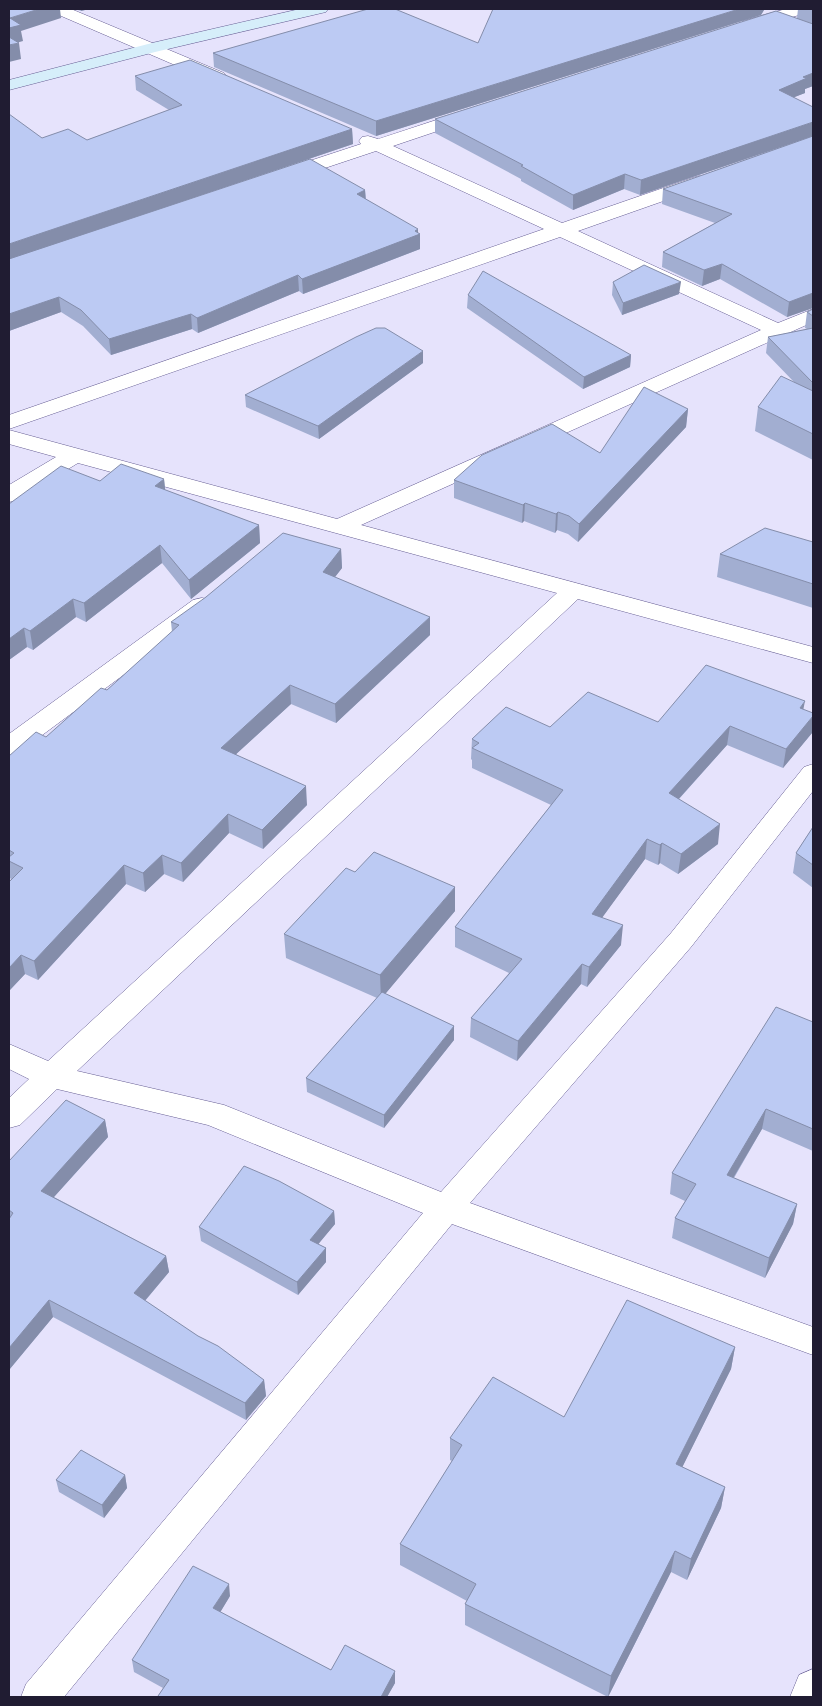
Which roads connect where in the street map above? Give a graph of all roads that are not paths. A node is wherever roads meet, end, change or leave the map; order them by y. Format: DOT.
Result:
graph roads {
  1 [pos="58,9"];
  2 [pos="320,9"];
  3 [pos="752,9"];
  4 [pos="803,9"];
  5 [pos="774,17"];
  6 [pos="798,26"];
  7 [pos="736,29"];
  8 [pos="152,48"];
  9 [pos="232,83"];
  10 [pos="9,85"];
  11 [pos="489,108"];
  12 [pos="348,133"];
  13 [pos="375,144"];
  14 [pos="721,174"];
  15 [pos="262,182"];
  16 [pos="563,230"];
  17 [pos="813,315"];
  18 [pos="777,330"];
  19 [pos="9,422"];
  20 [pos="9,437"];
  21 [pos="75,455"];
  22 [pos="9,495"];
  23 [pos="307,519"];
  24 [pos="337,527"];
  25 [pos="285,537"];
  26 [pos="219,591"];
  27 [pos="573,591"];
  28 [pos="813,655"];
  29 [pos="9,747"];
  30 [pos="813,773"];
  31 [pos="9,1055"];
  32 [pos="50,1076"];
  33 [pos="9,1116"];
  34 [pos="446,1208"];
  35 [pos="813,1341"];
  36 [pos="813,1688"];
  37 [pos="40,1697"];
  38 [pos="809,1697"];
  1 -- 8 [label="street"];
  2 -- 8 [label="main road"];
  3 -- 5 [label="street"];
  4 -- 5 [label="street"];
  5 -- 6 [label="street"];
  5 -- 7 [label="street"];
  8 -- 9 [label="street"];
  8 -- 10 [label="main road"];
  11 -- 13 [label="street"];
  12 -- 13 [label="street"];
  13 -- 15 [label="street"];
  13 -- 16 [label="street"];
  14 -- 16 [label="street"];
  16 -- 18 [label="street"];
  16 -- 19 [label="street"];
  17 -- 18 [label="street"];
  18 -- 24 [label="street"];
  20 -- 21 [label="street"];
  21 -- 22 [label="street"];
  21 -- 23 [label="street"];
  23 -- 24 [label="street"];
  23 -- 25 [label="street"];
  24 -- 27 [label="street"];
  26 -- 29 [label="street"];
  27 -- 28 [label="street"];
  27 -- 32 [label="street"];
  30 -- 34 [label="street"];
  31 -- 32 [label="street"];
  32 -- 33 [label="street"];
  32 -- 34 [label="street"];
  34 -- 35 [label="street"];
  34 -- 37 [label="street"];
  36 -- 38 [label="street"];
}
